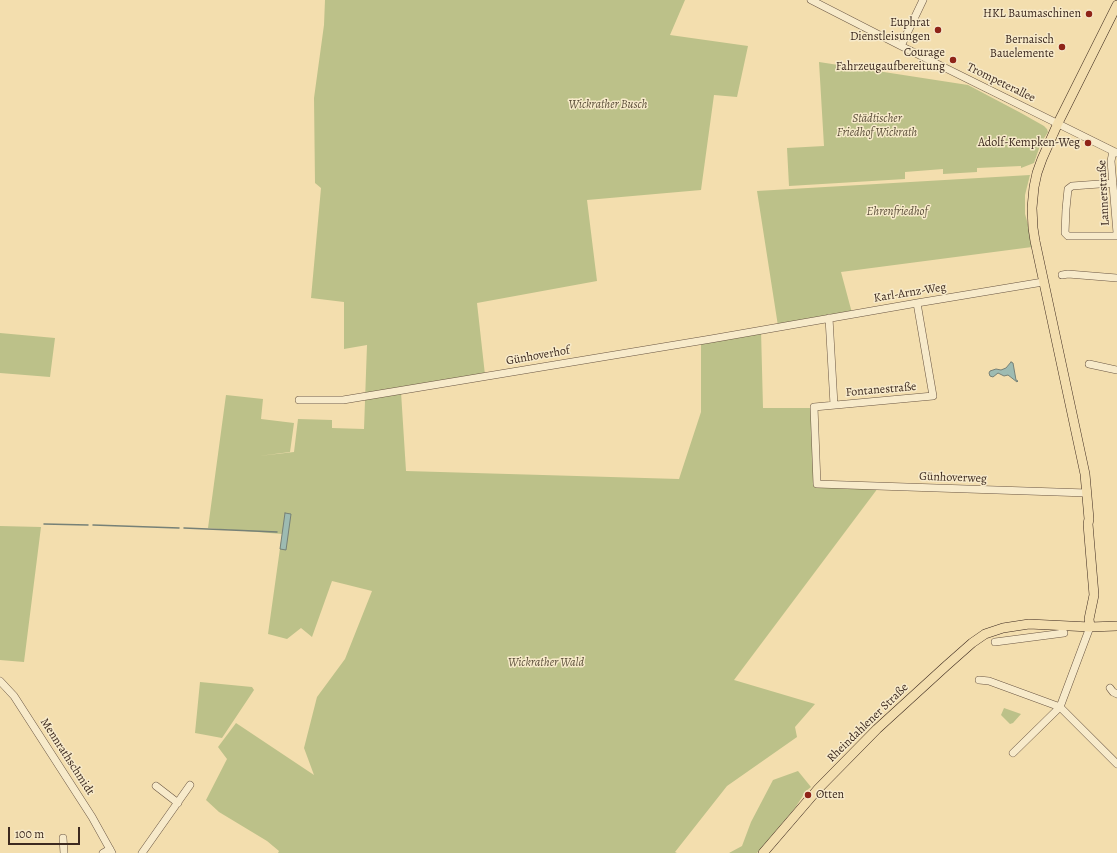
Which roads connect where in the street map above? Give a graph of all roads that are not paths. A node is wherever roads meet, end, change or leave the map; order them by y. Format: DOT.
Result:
graph roads {
  1 [pos="811,0"];
  2 [pos="923,0"];
  3 [pos="1117,5"];
  4 [pos="901,46"];
  5 [pos="1058,123"];
  6 [pos="1115,152"];
  7 [pos="1113,183"];
  8 [pos="1117,233"];
  9 [pos="1117,236"];
  10 [pos="1062,275"];
  11 [pos="1117,278"];
  12 [pos="1044,282"];
  13 [pos="917,302"];
  14 [pos="829,318"];
  15 [pos="779,327"];
  16 [pos="1088,364"];
  17 [pos="1117,370"];
  18 [pos="300,400"];
  19 [pos="834,405"];
  20 [pos="817,484"];
  21 [pos="1087,493"];
  22 [pos="1090,626"];
  23 [pos="1117,626"];
  24 [pos="1004,628"];
  25 [pos="1064,633"];
  26 [pos="1006,640"];
  27 [pos="995,642"];
  28 [pos="980,680"];
  29 [pos="0,681"];
  30 [pos="1110,688"];
  31 [pos="1117,694"];
  32 [pos="1060,707"];
  33 [pos="1013,753"];
  34 [pos="1117,764"];
  35 [pos="190,785"];
  36 [pos="156,786"];
  37 [pos="178,803"];
  38 [pos="63,838"];
  39 [pos="111,851"];
  40 [pos="64,853"];
  41 [pos="103,853"];
  42 [pos="142,853"];
  43 [pos="763,853"];
  1 -- 4 [label="street, Trompeterallee"];
  2 -- 4 [label="street"];
  3 -- 5 [label="main road"];
  4 -- 5 [label="street, Trompeterallee"];
  5 -- 6 [label="street, Trompeterallee"];
  5 -- 12 [label="main road"];
  6 -- 7 [label="street, Lannerstraße"];
  7 -- 8 [label="street, Lannerstraße"];
  7 -- 9 [label="street"];
  10 -- 11 [label="street"];
  12 -- 13 [label="street, Karl-Arnz-Weg"];
  12 -- 21 [label="main road"];
  13 -- 14 [label="street, Karl-Arnz-Weg"];
  13 -- 19 [label="street, Fontanestraße"];
  14 -- 15 [label="street, Karl-Arnz-Weg"];
  14 -- 19 [label="street"];
  15 -- 18 [label="street, Günhoverhof"];
  16 -- 17 [label="street"];
  19 -- 20 [label="street, Fontanestraße"];
  20 -- 21 [label="street, Günhoverweg"];
  21 -- 22 [label="main road"];
  22 -- 23 [label="main road, Rheindahlener Straße"];
  22 -- 24 [label="main road, Rheindahlener Straße"];
  22 -- 32 [label="street"];
  24 -- 26 [label="street"];
  24 -- 43 [label="main road, Rheindahlener Straße"];
  25 -- 26 [label="street"];
  26 -- 27 [label="street"];
  28 -- 32 [label="street"];
  29 -- 39 [label="street, Mennrathschmidt"];
  30 -- 31 [label="street"];
  32 -- 33 [label="street"];
  32 -- 34 [label="street"];
  35 -- 37 [label="street"];
  36 -- 37 [label="street"];
  37 -- 42 [label="street"];
  38 -- 40 [label="street"];
  39 -- 41 [label="street, Mennrathschmidt"];
}
